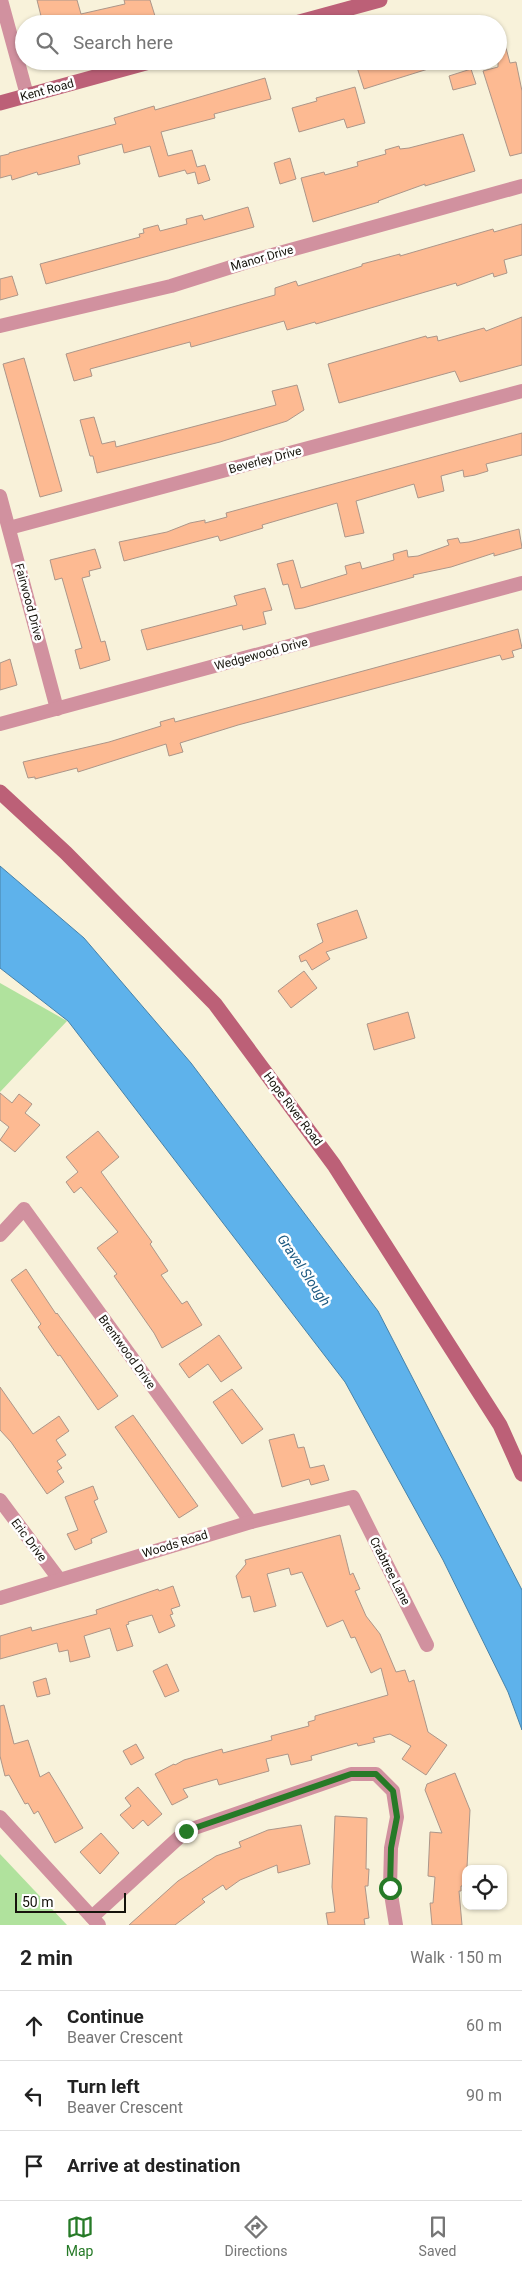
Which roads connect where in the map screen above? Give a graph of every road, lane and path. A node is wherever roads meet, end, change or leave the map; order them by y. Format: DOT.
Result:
graph roads {
  1 [pos="1,0"];
  2 [pos="380,0"];
  3 [pos="325,15"];
  4 [pos="15,51"];
  5 [pos="20,70"];
  6 [pos="120,70"];
  7 [pos="27,95"];
  8 [pos="0,103"];
  9 [pos="522,186"];
  10 [pos="0,326"];
  11 [pos="522,391"];
  12 [pos="0,496"];
  13 [pos="9,528"];
  14 [pos="522,583"];
  15 [pos="57,709"];
  16 [pos="0,724"];
  17 [pos="0,792"];
  18 [pos="0,1235"];
  19 [pos="522,1474"];
  20 [pos="353,1497"];
  21 [pos="0,1500"];
  22 [pos="251,1522"];
  23 [pos="58,1579"];
  24 [pos="0,1598"];
  25 [pos="427,1644"];
  26 [pos="0,1817"];
  27 [pos="95,1921"];
  28 [pos="396,1925"];
  1 -- 4 [label="street"];
  2 -- 3 [label="street"];
  5 -- 7 [label="street"];
  6 -- 7 [label="street, Kent Road"];
  7 -- 8 [label="street, Kent Road"];
  9 -- 10 [label="street, Manor Drive"];
  11 -- 13 [label="street, Beverley Drive"];
  12 -- 13 [label="street, Fairwood Drive"];
  13 -- 15 [label="street, Fairwood Drive"];
  14 -- 15 [label="street, Wedgewood Drive"];
  15 -- 16 [label="street, Wedgewood Drive"];
  17 -- 19 [label="street, Hope River Road"];
  18 -- 22 [label="street, Brentwood Drive"];
  20 -- 22 [label="street, Woods Road"];
  20 -- 25 [label="street, Crabtree Lane"];
  21 -- 23 [label="street, Eric Drive"];
  22 -- 23 [label="street, Woods Road"];
  23 -- 24 [label="street, Woods Road"];
  26 -- 27 [label="street"];
  27 -- 28 [label="street"];
}
